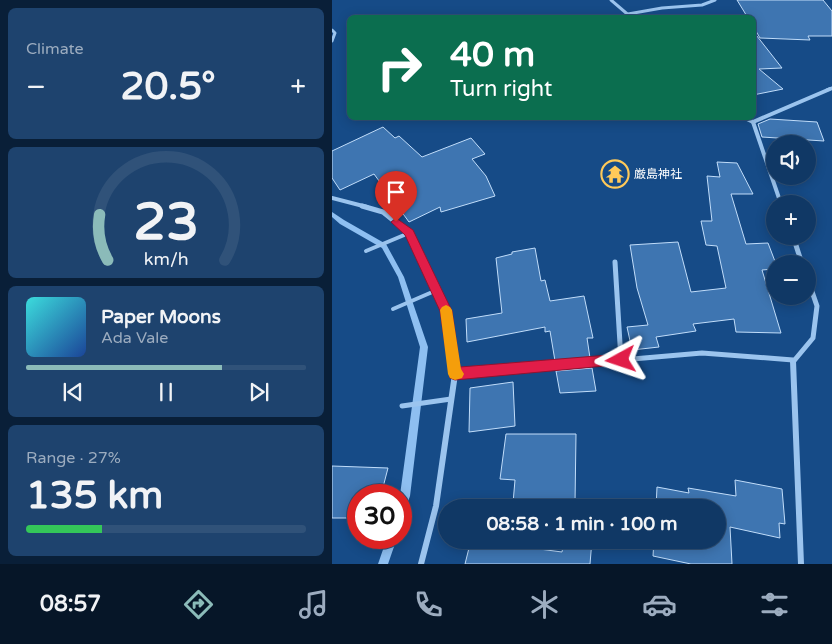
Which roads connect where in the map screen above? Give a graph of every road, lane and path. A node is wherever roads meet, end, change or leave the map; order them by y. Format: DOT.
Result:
graph roads {
  1 [pos="611,0"];
  2 [pos="715,0"];
  3 [pos="628,14"];
  4 [pos="332,30"];
  5 [pos="332,41"];
  6 [pos="832,88"];
  7 [pos="748,120"];
  8 [pos="753,122"];
  9 [pos="778,195"];
  10 [pos="333,197"];
  11 [pos="410,233"];
  12 [pos="366,251"];
  13 [pos="614,262"];
  14 [pos="437,290"];
  15 [pos="816,303"];
  16 [pos="393,308"];
  17 [pos="621,360"];
  18 [pos="793,360"];
  19 [pos="455,374"];
  20 [pos="451,399"];
  21 [pos="402,406"];
  22 [pos="420,564"];
  23 [pos="801,564"];
  1 -- 3 [label="street"];
  2 -- 3 [label="street"];
  4 -- 5 [label="street"];
  6 -- 8 [label="street"];
  7 -- 8 [label="street"];
  8 -- 9 [label="street"];
  10 -- 11 [label="street"];
  11 -- 12 [label="lane"];
  11 -- 14 [label="street"];
  13 -- 17 [label="street"];
  14 -- 16 [label="lane"];
  14 -- 19 [label="street"];
  15 -- 18 [label="street"];
  17 -- 18 [label="street"];
  17 -- 19 [label="street"];
  18 -- 23 [label="street"];
  19 -- 20 [label="street"];
  20 -- 21 [label="lane"];
  20 -- 22 [label="street"];
}
